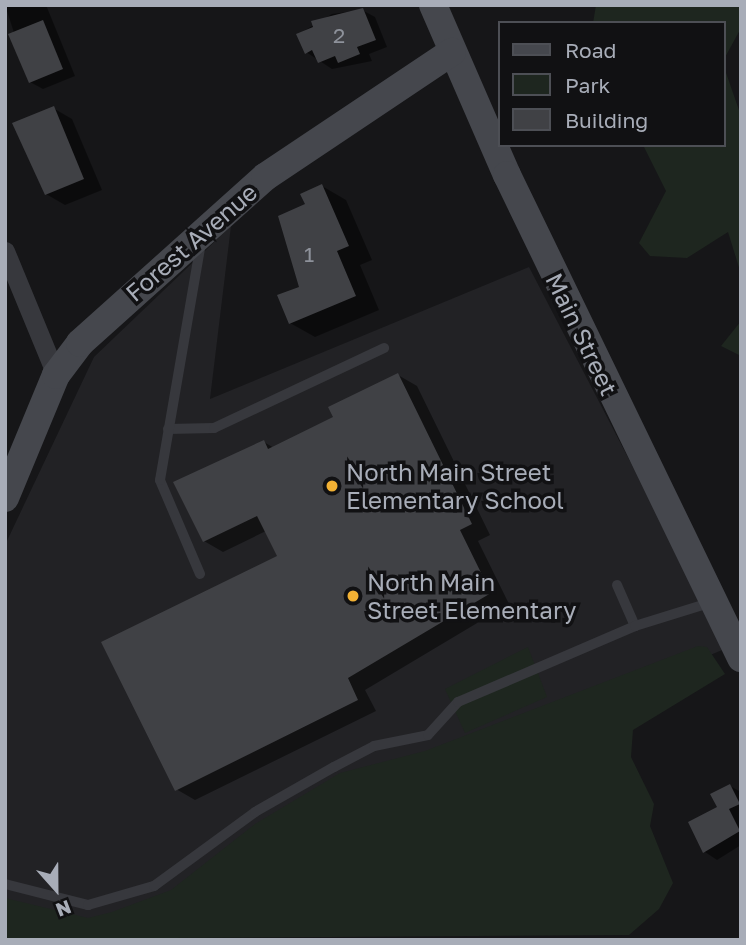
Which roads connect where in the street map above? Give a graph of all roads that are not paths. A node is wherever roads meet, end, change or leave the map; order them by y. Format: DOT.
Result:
graph roads {
  1 [pos="433,5"];
  2 [pos="452,52"];
  3 [pos="203,228"];
  4 [pos="5,251"];
  5 [pos="384,348"];
  6 [pos="56,375"];
  7 [pos="168,429"];
  8 [pos="5,498"];
  9 [pos="200,574"];
  10 [pos="617,585"];
  11 [pos="713,602"];
  12 [pos="635,626"];
  13 [pos="741,658"];
  14 [pos="5,884"];
  1 -- 2 [label="street, Main Street"];
  2 -- 3 [label="street, Forest Avenue"];
  2 -- 11 [label="street, Main Street"];
  3 -- 6 [label="street, Forest Avenue"];
  3 -- 7 [label="lane"];
  4 -- 6 [label="street"];
  5 -- 7 [label="lane"];
  6 -- 8 [label="street, Forest Avenue"];
  7 -- 9 [label="lane"];
  10 -- 12 [label="lane"];
  11 -- 12 [label="lane"];
  11 -- 13 [label="street, Main Street"];
  12 -- 14 [label="lane"];
}
